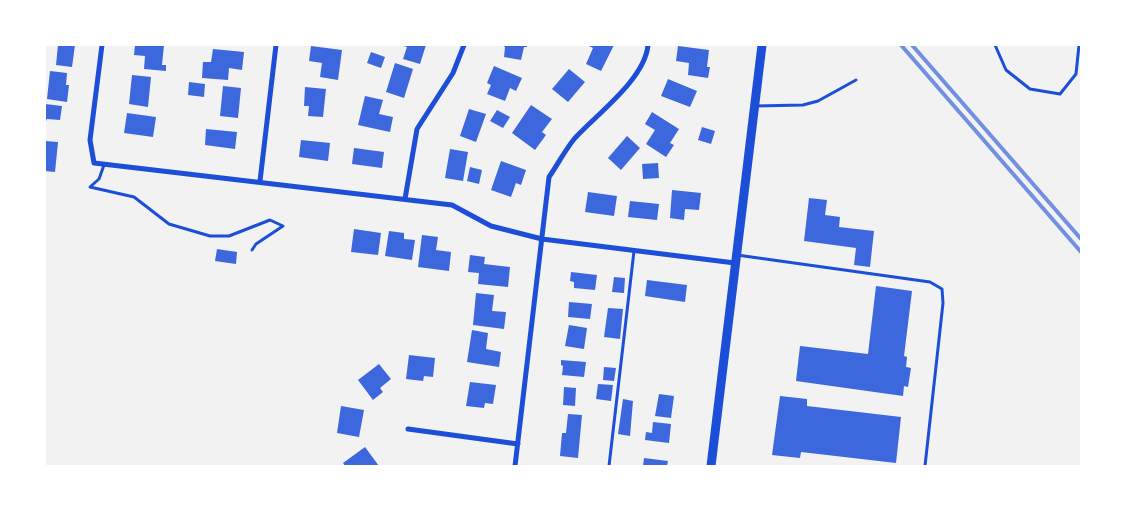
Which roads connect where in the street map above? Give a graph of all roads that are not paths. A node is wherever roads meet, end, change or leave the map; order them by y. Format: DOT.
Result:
graph roads {
  1 [pos="102,45"];
  2 [pos="276,45"];
  3 [pos="464,45"];
  4 [pos="648,45"];
  5 [pos="762,45"];
  6 [pos="995,45"];
  7 [pos="1079,45"];
  8 [pos="856,80"];
  9 [pos="754,106"];
  10 [pos="105,164"];
  11 [pos="260,181"];
  12 [pos="405,199"];
  13 [pos="542,239"];
  14 [pos="252,250"];
  15 [pos="634,250"];
  16 [pos="735,259"];
  17 [pos="408,429"];
  18 [pos="518,444"];
  19 [pos="515,466"];
  20 [pos="608,466"];
  21 [pos="711,466"];
  22 [pos="926,466"];
  1 -- 10 [label="street"];
  2 -- 11 [label="street"];
  3 -- 12 [label="street"];
  4 -- 13 [label="street"];
  5 -- 9 [label="street"];
  6 -- 7 [label="lane"];
  8 -- 9 [label="lane"];
  9 -- 16 [label="street"];
  10 -- 11 [label="street"];
  10 -- 14 [label="lane"];
  11 -- 12 [label="street"];
  12 -- 13 [label="street"];
  13 -- 15 [label="street"];
  13 -- 18 [label="street"];
  15 -- 16 [label="street"];
  15 -- 20 [label="lane"];
  16 -- 21 [label="street"];
  16 -- 22 [label="lane"];
  17 -- 18 [label="street"];
  18 -- 19 [label="street"];
}
